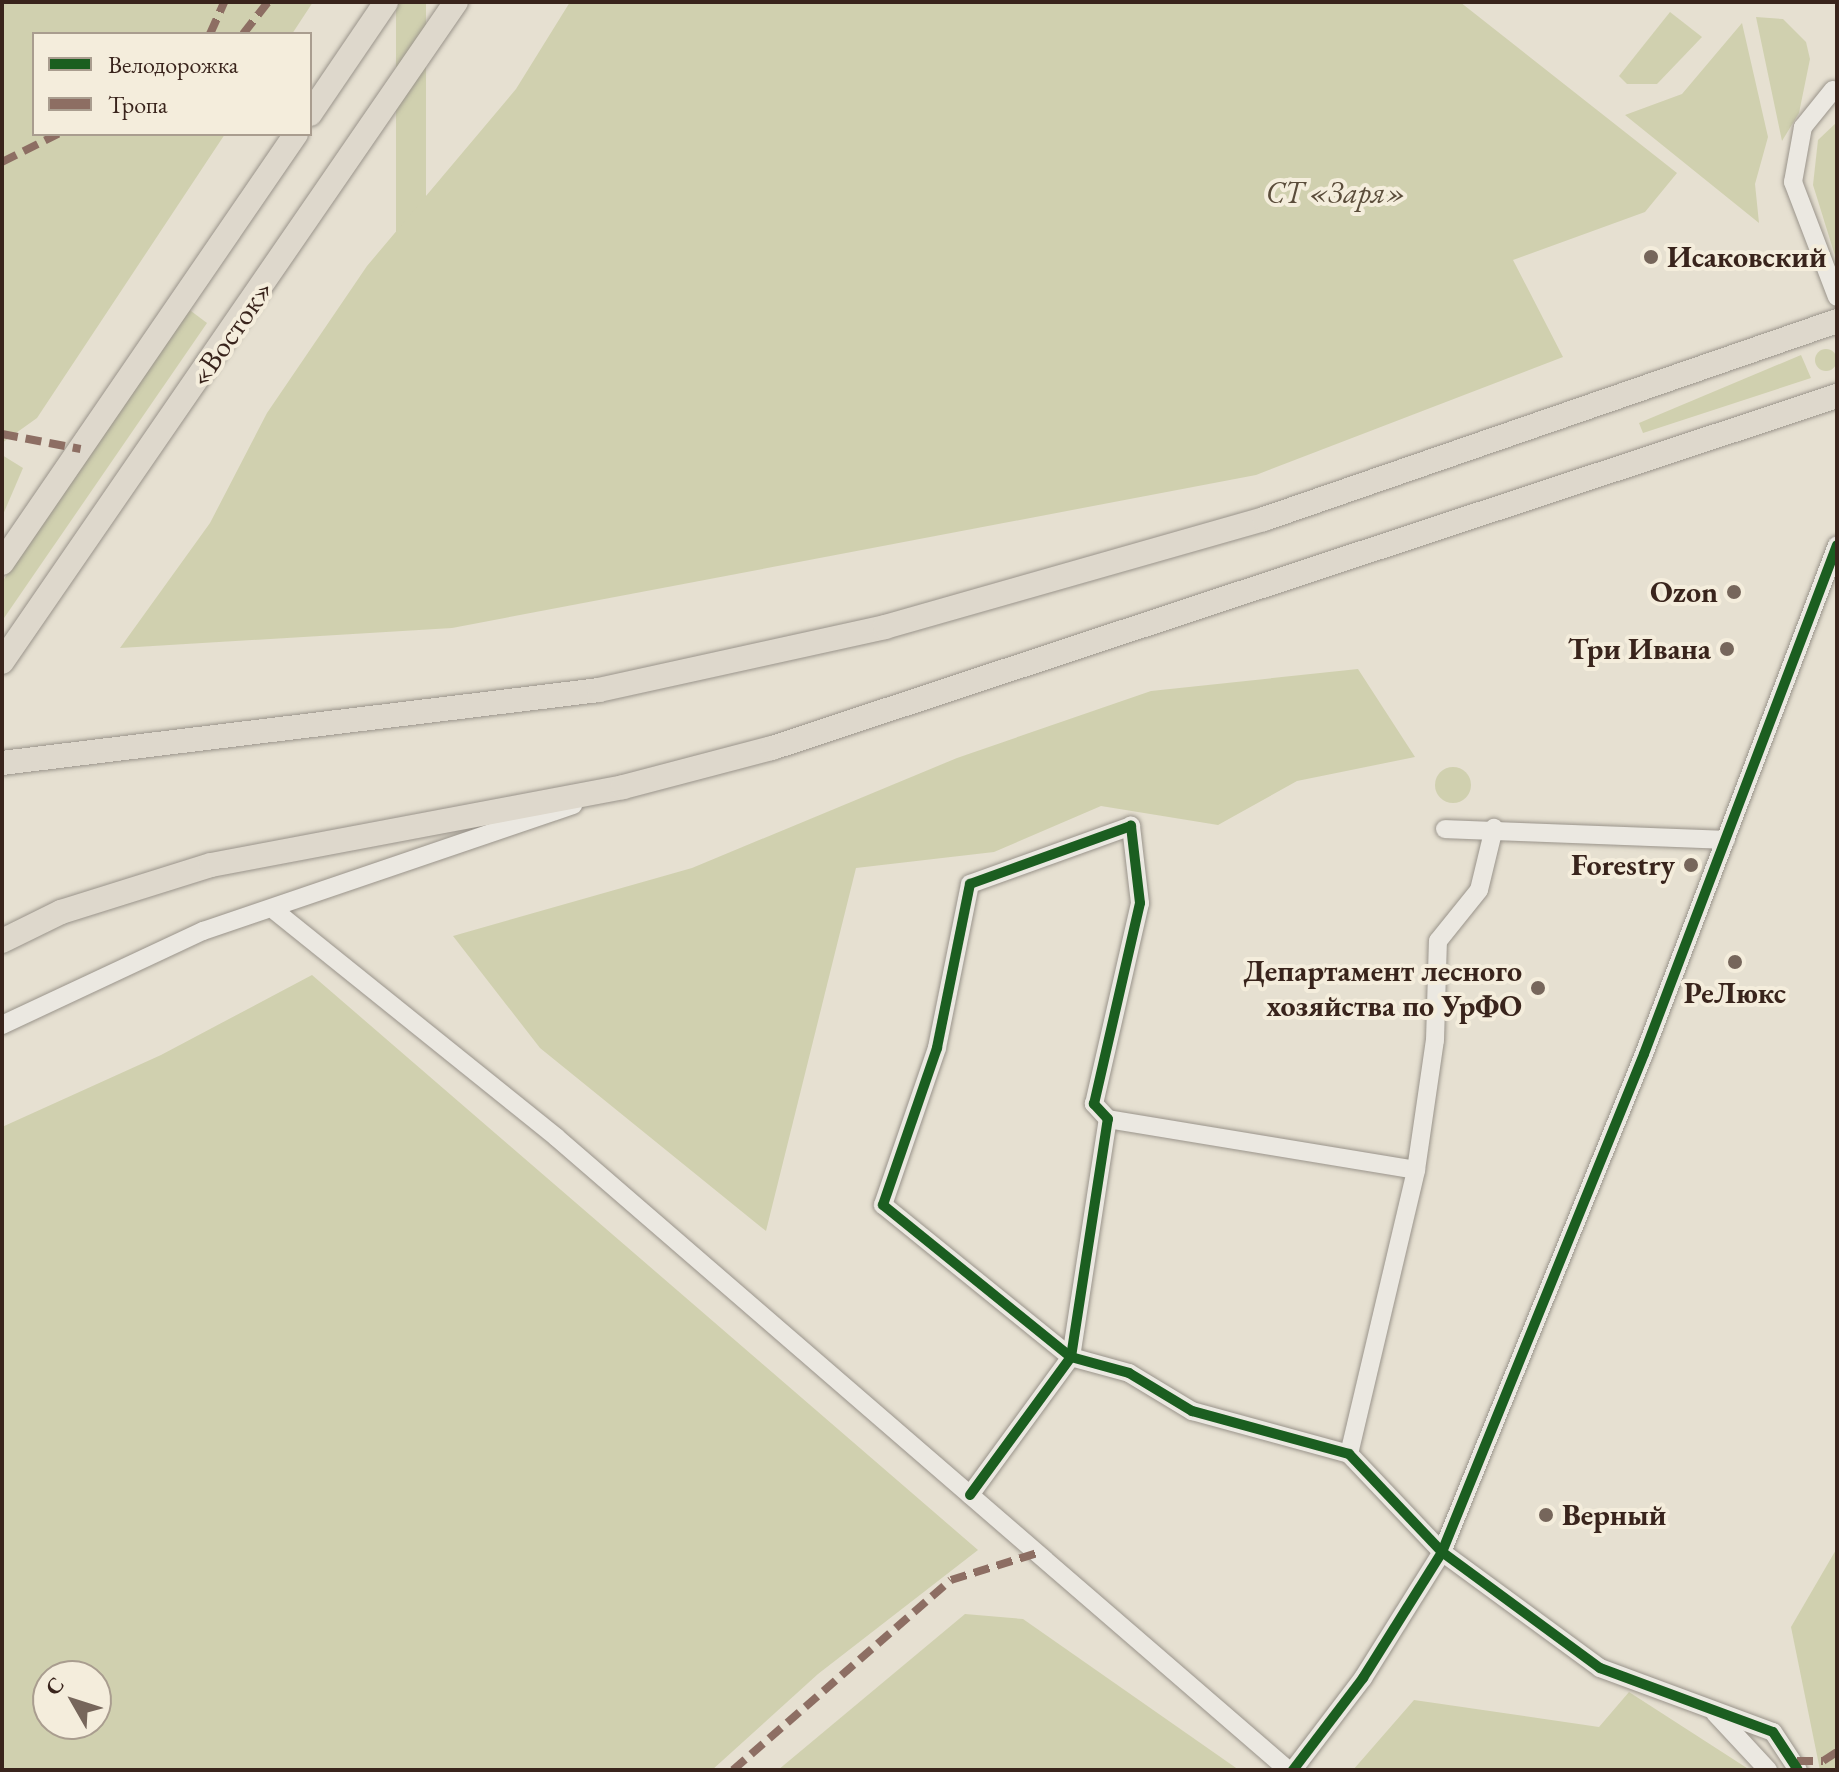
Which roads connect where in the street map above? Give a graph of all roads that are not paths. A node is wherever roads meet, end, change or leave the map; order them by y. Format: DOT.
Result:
graph roads {
  1 [pos="386,2"];
  2 [pos="456,2"];
  3 [pos="1833,90"];
  4 [pos="312,111"];
  5 [pos="295,136"];
  6 [pos="1837,297"];
  7 [pos="1837,321"];
  8 [pos="1837,396"];
  9 [pos="1837,545"];
  10 [pos="2,563"];
  11 [pos="2,662"];
  12 [pos="2,763"];
  13 [pos="623,787"];
  14 [pos="1494,828"];
  15 [pos="1445,829"];
  16 [pos="1726,840"];
  17 [pos="275,911"];
  18 [pos="2,941"];
  19 [pos="2,1025"];
  20 [pos="1108,1119"];
  21 [pos="1416,1170"];
  22 [pos="1071,1357"];
  23 [pos="1349,1454"];
  24 [pos="970,1495"];
  25 [pos="1442,1552"];
  26 [pos="1713,1711"];
  27 [pos="1290,1770"];
  28 [pos="1768,1770"];
  29 [pos="1798,1770"];
  1 -- 4 [label="main road"];
  2 -- 11 [label="main road, «Восток»"];
  3 -- 6 [label="street"];
  5 -- 10 [label="main road, «Восток»"];
  7 -- 12 [label="main road"];
  8 -- 13 [label="main road"];
  9 -- 16 [label="street"];
  13 -- 17 [label="street"];
  13 -- 18 [label="main road"];
  14 -- 15 [label="street"];
  14 -- 16 [label="street"];
  14 -- 21 [label="street"];
  16 -- 25 [label="street"];
  17 -- 19 [label="street"];
  17 -- 24 [label="street"];
  20 -- 21 [label="street"];
  20 -- 22 [label="street"];
  20 -- 22 [label="street"];
  21 -- 23 [label="street"];
  22 -- 23 [label="street"];
  22 -- 24 [label="street"];
  23 -- 25 [label="street"];
  24 -- 27 [label="street"];
  25 -- 26 [label="street"];
  25 -- 27 [label="street"];
  26 -- 28 [label="street"];
  26 -- 29 [label="street"];
}
